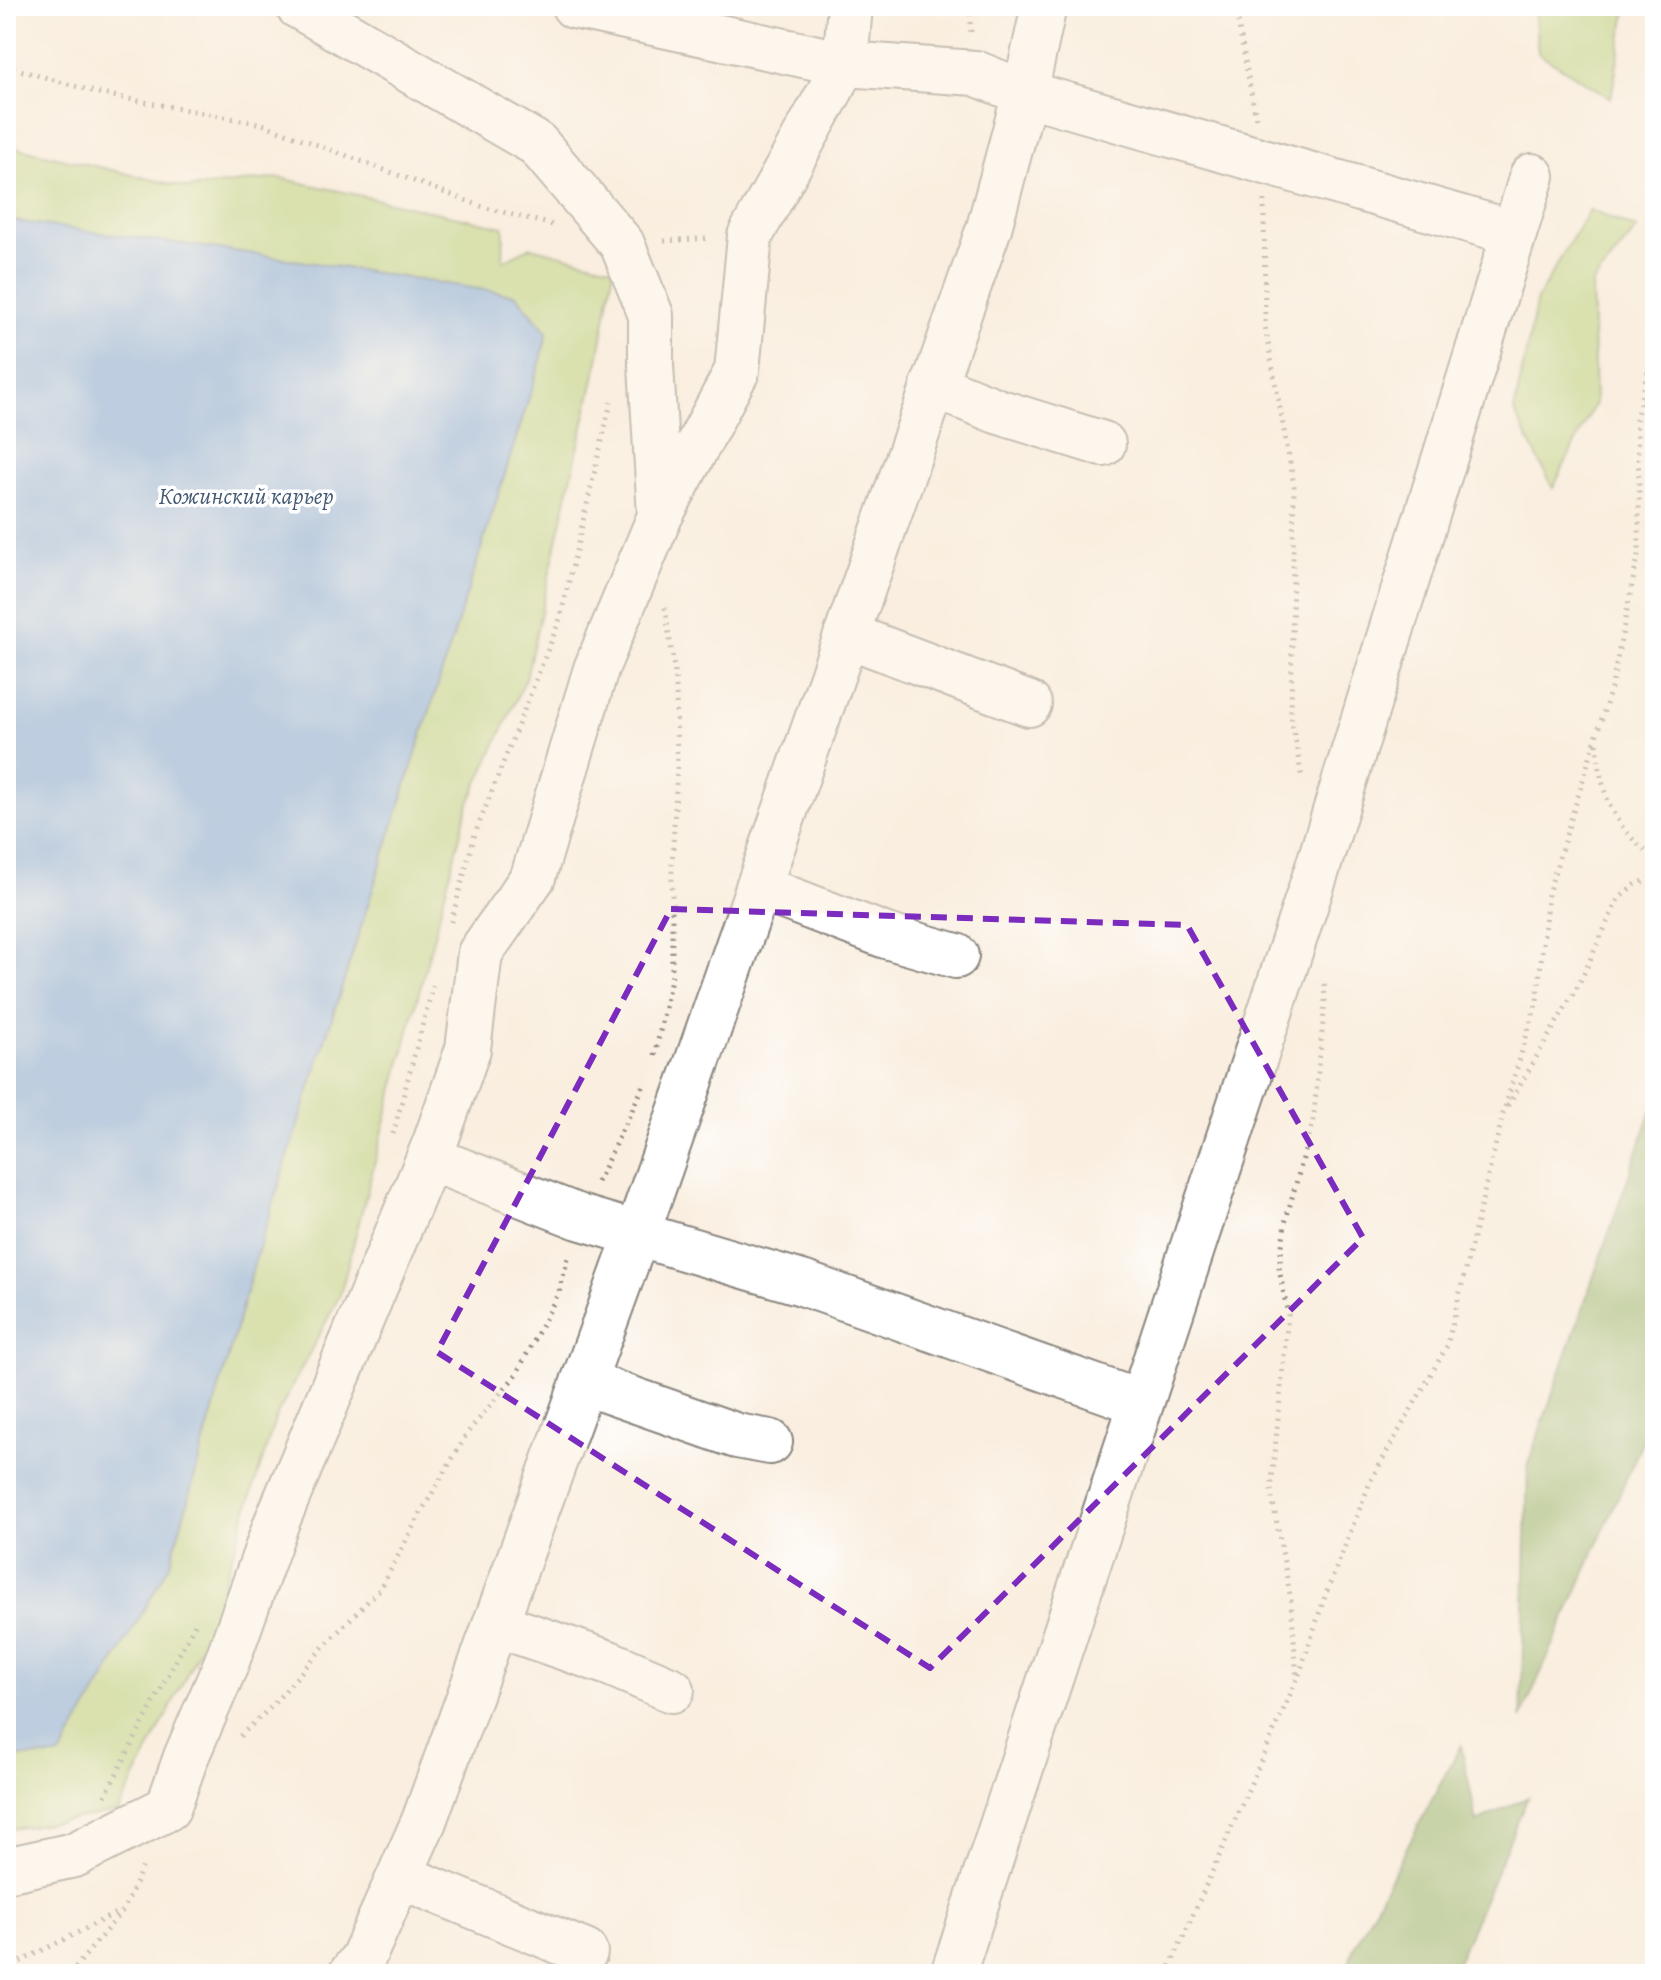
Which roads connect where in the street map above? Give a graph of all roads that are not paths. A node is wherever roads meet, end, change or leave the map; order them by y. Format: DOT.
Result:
graph roads {
  1 [pos="298,6"];
  2 [pos="574,6"];
  3 [pos="850,6"];
  4 [pos="1044,6"];
  5 [pos="662,15"];
  6 [pos="845,64"];
  7 [pos="1025,93"];
  8 [pos="1532,176"];
  9 [pos="1514,233"];
  10 [pos="933,385"];
  11 [pos="1103,444"];
  12 [pos="660,516"];
  13 [pos="847,635"];
  14 [pos="1029,704"];
  15 [pos="758,887"];
  16 [pos="956,956"];
  17 [pos="410,1150"];
  18 [pos="637,1234"];
  19 [pos="583,1382"];
  20 [pos="1141,1403"];
  21 [pos="770,1442"];
  22 [pos="495,1624"];
  23 [pos="672,1690"];
  24 [pos="6,1870"];
  25 [pos="400,1876"];
  26 [pos="585,1952"];
  27 [pos="351,1974"];
  28 [pos="953,1974"];
  1 -- 12 [label="lane"];
  2 -- 5 [label="lane"];
  3 -- 6 [label="lane"];
  4 -- 7 [label="lane"];
  5 -- 6 [label="lane"];
  6 -- 7 [label="lane"];
  6 -- 12 [label="lane"];
  7 -- 9 [label="lane"];
  7 -- 10 [label="lane"];
  8 -- 9 [label="lane"];
  9 -- 20 [label="lane"];
  10 -- 11 [label="lane"];
  10 -- 13 [label="lane"];
  12 -- 17 [label="lane"];
  13 -- 14 [label="lane"];
  13 -- 15 [label="lane"];
  15 -- 16 [label="lane"];
  15 -- 18 [label="lane"];
  17 -- 18 [label="lane"];
  17 -- 24 [label="lane"];
  18 -- 19 [label="lane"];
  18 -- 20 [label="lane"];
  19 -- 21 [label="lane"];
  19 -- 22 [label="lane"];
  20 -- 28 [label="lane"];
  22 -- 23 [label="lane"];
  22 -- 25 [label="lane"];
  25 -- 26 [label="lane"];
  25 -- 27 [label="lane"];
}
